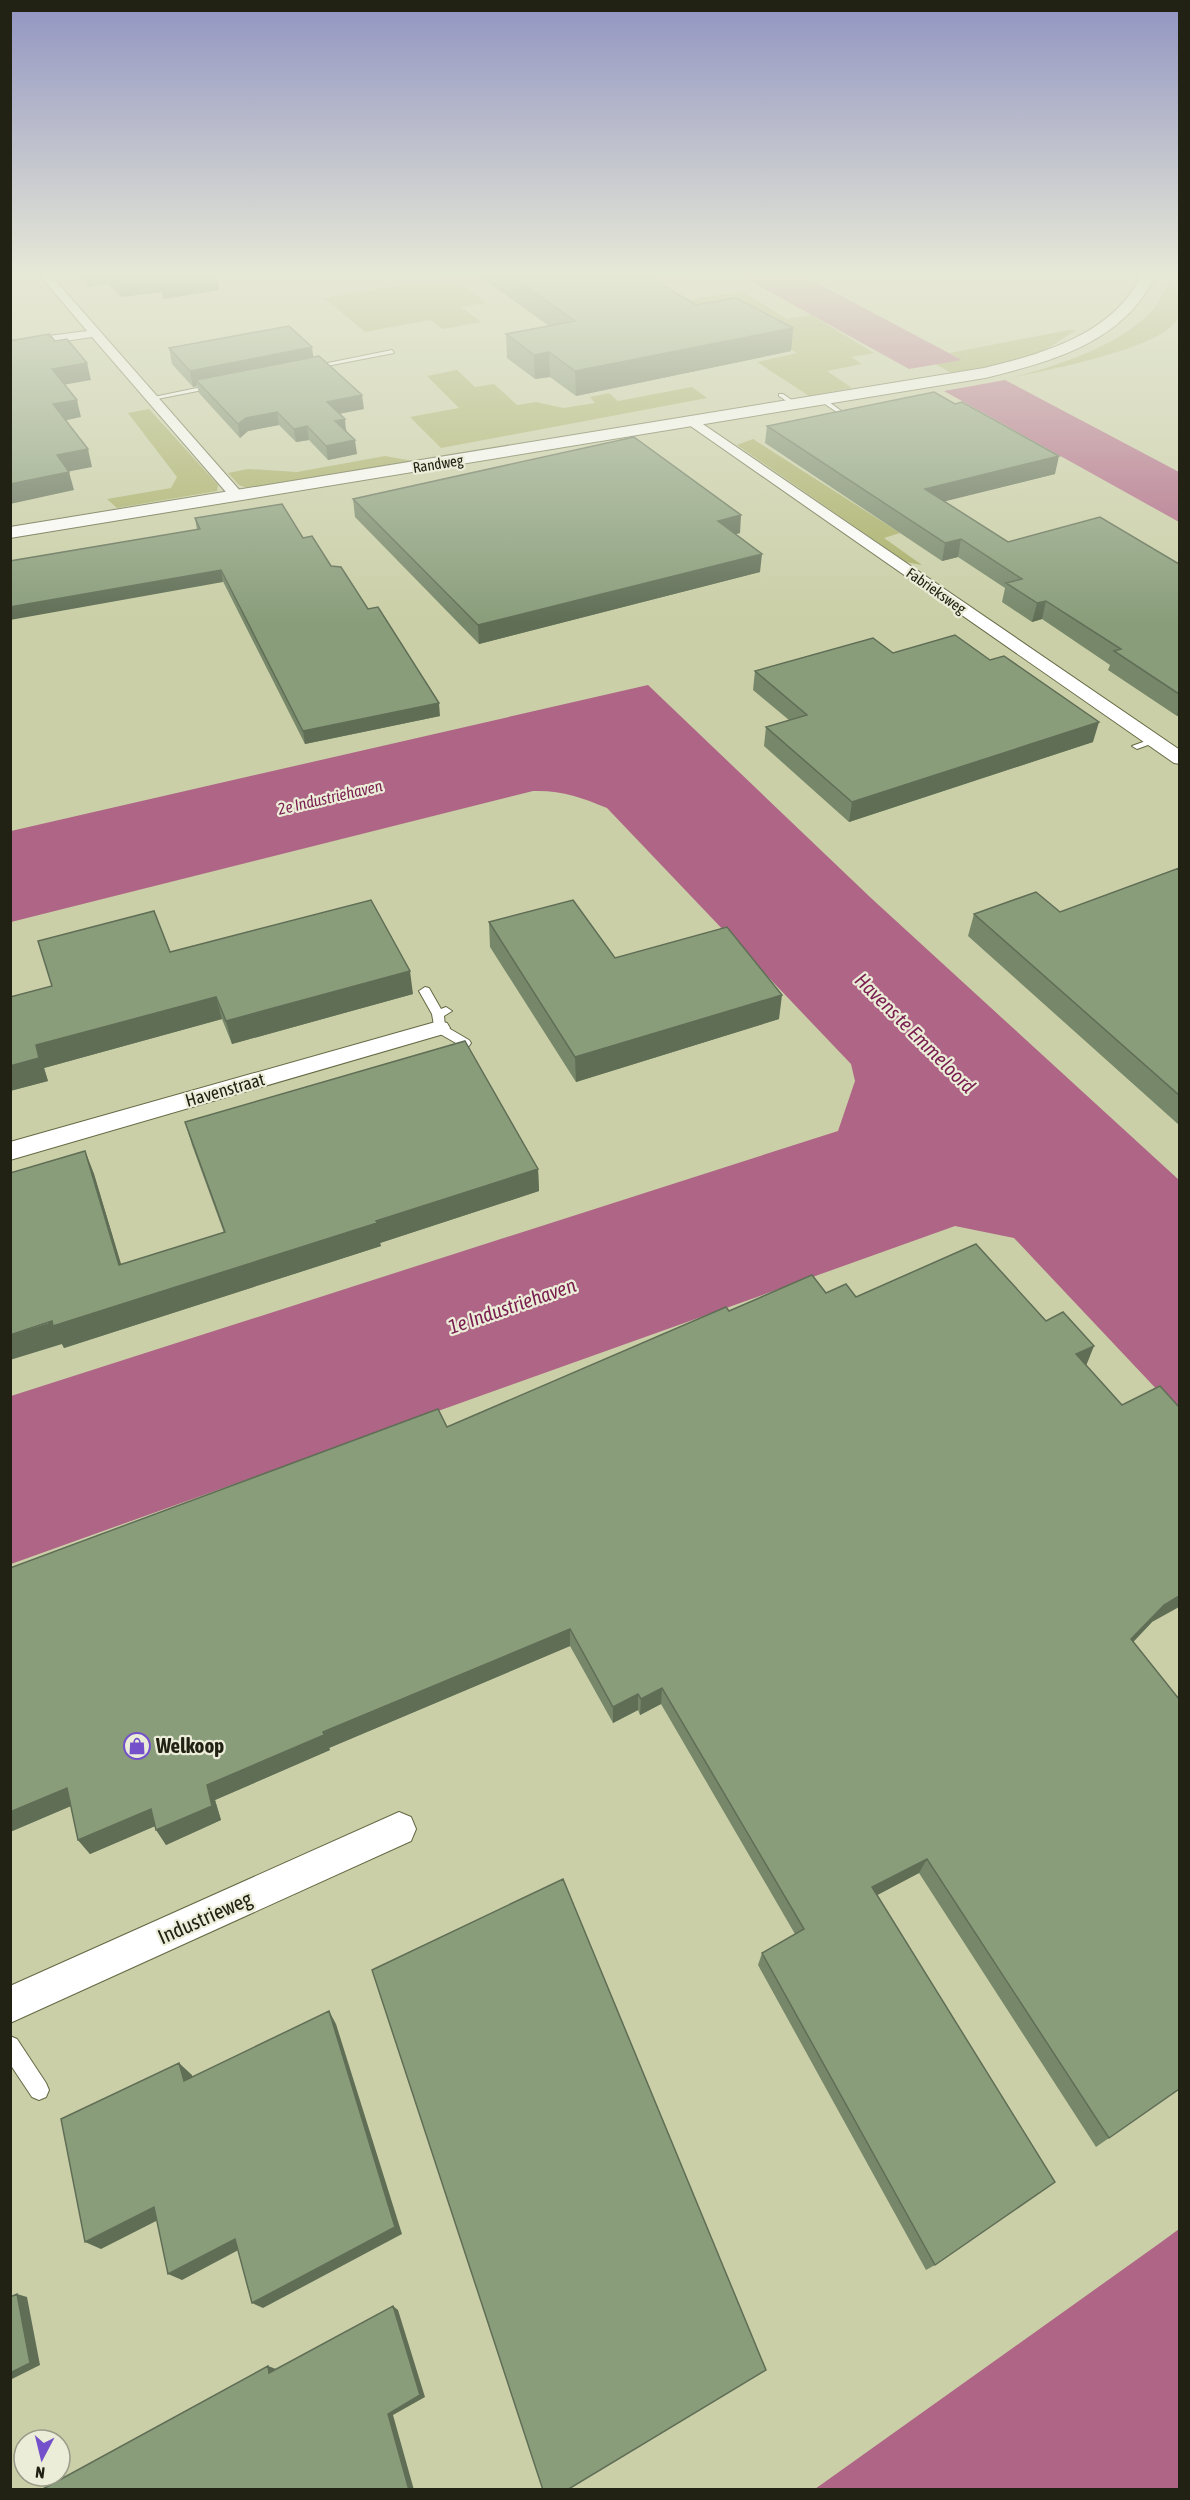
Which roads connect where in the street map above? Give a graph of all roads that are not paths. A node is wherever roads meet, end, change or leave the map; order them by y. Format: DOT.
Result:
graph roads {
  1 [pos="144,389"];
  2 [pos="200,389"];
  3 [pos="895,389"];
  4 [pos="781,394"];
  5 [pos="152,398"];
  6 [pos="824,401"];
  7 [pos="796,405"];
  8 [pos="840,412"];
  9 [pos="694,422"];
  10 [pos="237,496"];
  11 [pos="10,533"];
  12 [pos="1154,741"];
  13 [pos="1137,746"];
  14 [pos="1179,759"];
  15 [pos="425,991"];
  16 [pos="441,1018"];
  17 [pos="465,1043"];
  18 [pos="10,1151"];
  19 [pos="399,1830"];
  20 [pos="10,2005"];
  21 [pos="11,2048"];
  22 [pos="39,2090"];
  1 -- 5 [label="street"];
  2 -- 5 [label="lane"];
  3 -- 6 [label="street, Randweg"];
  4 -- 7 [label="lane"];
  5 -- 10 [label="street"];
  6 -- 7 [label="street, Randweg"];
  6 -- 8 [label="lane"];
  7 -- 9 [label="street, Randweg"];
  9 -- 10 [label="street, Randweg"];
  9 -- 12 [label="street, Fabrieksweg"];
  10 -- 11 [label="street, Randweg"];
  12 -- 13 [label="lane"];
  12 -- 14 [label="street, Fabrieksweg"];
  15 -- 16 [label="lane"];
  16 -- 17 [label="lane"];
  16 -- 18 [label="street, Havenstraat"];
  19 -- 20 [label="street, Industrieweg"];
  21 -- 22 [label="lane"];
}
